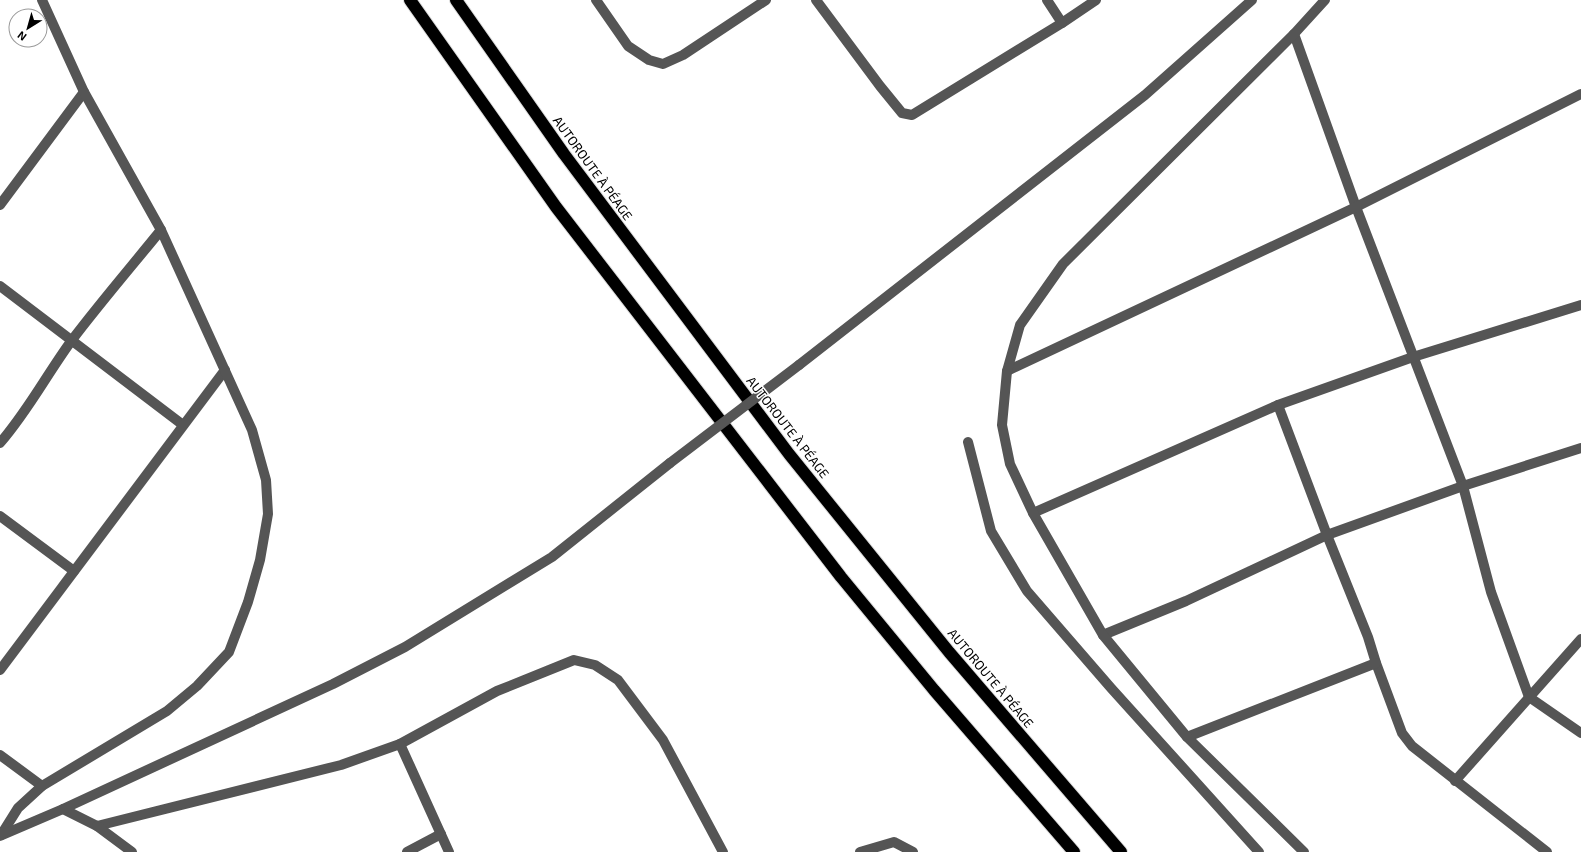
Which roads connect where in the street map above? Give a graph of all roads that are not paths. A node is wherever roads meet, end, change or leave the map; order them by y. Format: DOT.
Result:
graph roads {
  1 [pos="42,0"];
  2 [pos="410,0"];
  3 [pos="456,0"];
  4 [pos="596,0"];
  5 [pos="766,0"];
  6 [pos="816,0"];
  7 [pos="1047,0"];
  8 [pos="1096,0"];
  9 [pos="1252,0"];
  10 [pos="1325,0"];
  11 [pos="1062,23"];
  12 [pos="1294,34"];
  13 [pos="84,92"];
  14 [pos="1581,94"];
  15 [pos="0,205"];
  16 [pos="1356,207"];
  17 [pos="160,230"];
  18 [pos="0,286"];
  19 [pos="1581,305"];
  20 [pos="72,340"];
  21 [pos="1413,357"];
  22 [pos="225,370"];
  23 [pos="1007,371"];
  24 [pos="1278,405"];
  25 [pos="183,425"];
  26 [pos="0,442"];
  27 [pos="968,442"];
  28 [pos="1581,448"];
  29 [pos="1462,486"];
  30 [pos="1033,513"];
  31 [pos="0,516"];
  32 [pos="1327,535"];
  33 [pos="74,571"];
  34 [pos="1103,635"];
  35 [pos="1581,639"];
  36 [pos="1376,663"];
  37 [pos="0,670"];
  38 [pos="1529,697"];
  39 [pos="1581,733"];
  40 [pos="1187,737"];
  41 [pos="400,744"];
  42 [pos="0,755"];
  43 [pos="1455,781"];
  44 [pos="42,786"];
  45 [pos="63,809"];
  46 [pos="97,826"];
  47 [pos="441,834"];
  48 [pos="0,836"];
  49 [pos="877,849"];
  50 [pos="132,852"];
  51 [pos="407,852"];
  52 [pos="449,852"];
  53 [pos="723,852"];
  54 [pos="860,852"];
  55 [pos="913,852"];
  56 [pos="1074,852"];
  57 [pos="1121,852"];
  58 [pos="1259,852"];
  59 [pos="1304,852"];
  60 [pos="1547,852"];
  1 -- 13 [label="street"];
  2 -- 56 [label="highway"];
  3 -- 57 [label="highway, AUTOROUTE À PÉAGE"];
  4 -- 5 [label="street"];
  6 -- 11 [label="street"];
  7 -- 11 [label="street"];
  8 -- 11 [label="street"];
  9 -- 45 [label="street, bridge"];
  10 -- 12 [label="street"];
  12 -- 16 [label="street"];
  12 -- 23 [label="street"];
  13 -- 15 [label="street"];
  13 -- 17 [label="street"];
  14 -- 16 [label="street"];
  16 -- 21 [label="street"];
  16 -- 23 [label="street"];
  17 -- 20 [label="street"];
  17 -- 22 [label="street"];
  18 -- 20 [label="street"];
  19 -- 21 [label="street"];
  20 -- 25 [label="street"];
  20 -- 26 [label="street"];
  21 -- 24 [label="street"];
  21 -- 29 [label="street"];
  22 -- 25 [label="street"];
  22 -- 44 [label="street"];
  23 -- 30 [label="street"];
  24 -- 30 [label="street"];
  24 -- 32 [label="street"];
  25 -- 33 [label="street"];
  27 -- 58 [label="street"];
  28 -- 29 [label="street"];
  29 -- 32 [label="street"];
  29 -- 38 [label="street"];
  30 -- 34 [label="street"];
  31 -- 33 [label="street"];
  32 -- 34 [label="street"];
  32 -- 36 [label="street"];
  33 -- 37 [label="street"];
  34 -- 40 [label="street"];
  35 -- 38 [label="street"];
  36 -- 40 [label="street"];
  36 -- 43 [label="street"];
  38 -- 39 [label="street"];
  38 -- 43 [label="street"];
  40 -- 59 [label="street"];
  41 -- 46 [label="street"];
  41 -- 47 [label="street"];
  41 -- 53 [label="street"];
  42 -- 44 [label="street"];
  43 -- 60 [label="street"];
  44 -- 48 [label="street"];
  45 -- 46 [label="street"];
  45 -- 48 [label="street"];
  46 -- 50 [label="street"];
  47 -- 51 [label="street"];
  47 -- 52 [label="street"];
  49 -- 54 [label="street"];
  49 -- 55 [label="street"];
}
